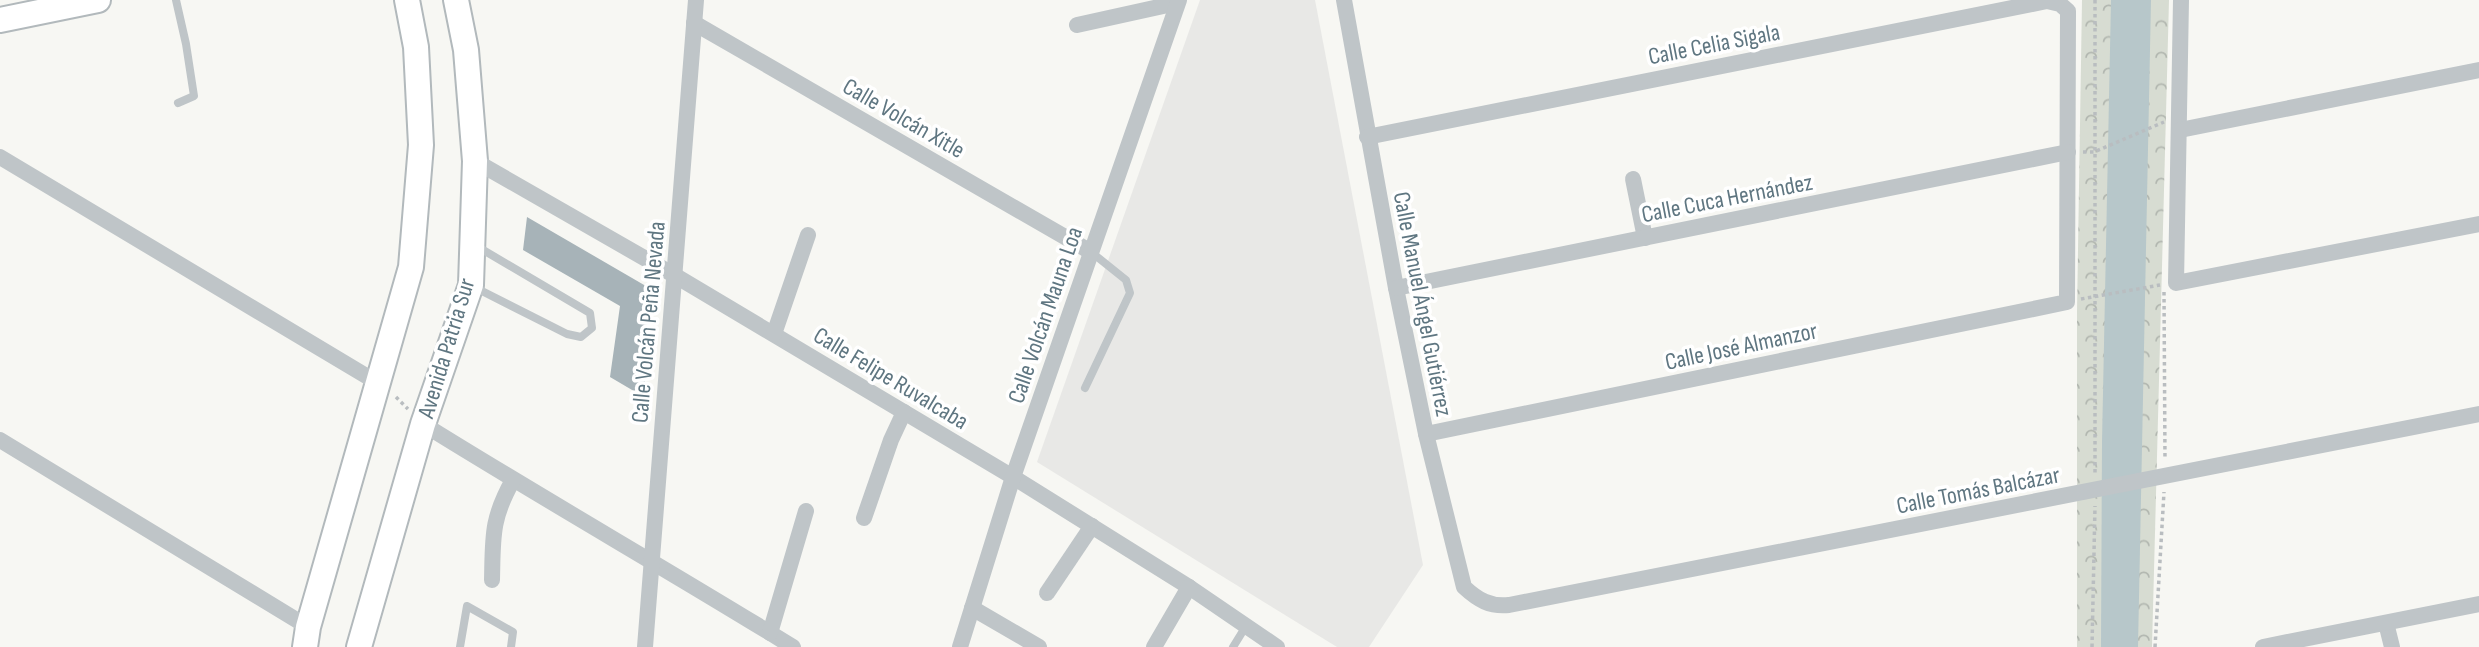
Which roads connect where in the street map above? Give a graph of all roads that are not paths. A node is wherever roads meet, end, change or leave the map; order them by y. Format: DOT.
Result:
graph roads {
  1 [pos="98,0"];
  2 [pos="176,0"];
  3 [pos="407,0"];
  4 [pos="456,0"];
  5 [pos="696,0"];
  6 [pos="1344,0"];
  7 [pos="2181,0"];
  8 [pos="1178,2"];
  9 [pos="0,20"];
  10 [pos="694,23"];
  11 [pos="1077,25"];
  12 [pos="2479,70"];
  13 [pos="178,103"];
  14 [pos="2179,130"];
  15 [pos="1367,137"];
  16 [pos="2067,152"];
  17 [pos="0,157"];
  18 [pos="475,161"];
  19 [pos="1633,179"];
  20 [pos="2479,223"];
  21 [pos="808,234"];
  22 [pos="1645,238"];
  23 [pos="472,244"];
  24 [pos="1091,252"];
  25 [pos="674,275"];
  26 [pos="471,285"];
  27 [pos="1396,288"];
  28 [pos="774,334"];
  29 [pos="378,383"];
  30 [pos="1085,388"];
  31 [pos="904,412"];
  32 [pos="2479,414"];
  33 [pos="423,424"];
  34 [pos="1426,434"];
  35 [pos="0,440"];
  36 [pos="1013,477"];
  37 [pos="513,480"];
  38 [pos="806,511"];
  39 [pos="864,518"];
  40 [pos="1092,526"];
  41 [pos="652,560"];
  42 [pos="492,580"];
  43 [pos="1189,587"];
  44 [pos="1047,593"];
  45 [pos="1486,603"];
  46 [pos="2479,604"];
  47 [pos="972,608"];
  48 [pos="2386,622"];
  49 [pos="1246,626"];
  50 [pos="770,633"];
  51 [pos="307,637"];
  52 [pos="1034,646"];
  53 [pos="359,647"];
  54 [pos="460,647"];
  55 [pos="511,647"];
  56 [pos="645,647"];
  57 [pos="793,647"];
  58 [pos="960,647"];
  59 [pos="1154,647"];
  60 [pos="1233,647"];
  61 [pos="1275,647"];
  62 [pos="2263,647"];
  63 [pos="2392,647"];
  1 -- 9 [label="main road"];
  2 -- 13 [label="lane"];
  3 -- 29 [label="main road"];
  4 -- 18 [label="main road, Avenida Patria Sur"];
  5 -- 10 [label="street, Calle Volcán Peña Nevada"];
  6 -- 15 [label="street, Calle Manuel Ángel Gutiérrez"];
  7 -- 14 [label="street"];
  8 -- 11 [label="street"];
  8 -- 24 [label="street, Calle Volcán Mauna Loa"];
  10 -- 24 [label="street, Calle Volcán Xitle"];
  10 -- 25 [label="street, Calle Volcán Peña Nevada"];
  12 -- 14 [label="street"];
  14 -- 20 [label="street"];
  15 -- 16 [label="street, Calle Celia Sigala"];
  15 -- 27 [label="street, Calle Manuel Ángel Gutiérrez"];
  16 -- 22 [label="street, Calle Cuca Hernández"];
  16 -- 34 [label="street, Calle José Almanzor"];
  17 -- 29 [label="street"];
  18 -- 23 [label="main road, Avenida Patria Sur"];
  18 -- 25 [label="street, Calle Felipe Ruvalcaba"];
  19 -- 22 [label="street"];
  21 -- 28 [label="street"];
  22 -- 27 [label="street, Calle Cuca Hernández"];
  23 -- 26 [label="main road, Avenida Patria Sur"];
  23 -- 26 [label="lane"];
  24 -- 30 [label="lane"];
  24 -- 36 [label="street, Calle Volcán Mauna Loa"];
  25 -- 28 [label="street, Calle Felipe Ruvalcaba"];
  25 -- 41 [label="street, Calle Volcán Peña Nevada"];
  26 -- 33 [label="main road, Avenida Patria Sur"];
  27 -- 34 [label="street, Calle Manuel Ángel Gutiérrez"];
  28 -- 31 [label="street, Calle Felipe Ruvalcaba"];
  29 -- 51 [label="main road"];
  31 -- 36 [label="street, Calle Felipe Ruvalcaba"];
  31 -- 39 [label="street"];
  32 -- 45 [label="street, Calle Tomás Balcázar"];
  33 -- 37 [label="street"];
  33 -- 53 [label="main road, Avenida Patria Sur"];
  34 -- 45 [label="street, Calle Manuel Ángel Gutiérrez"];
  35 -- 51 [label="street"];
  36 -- 40 [label="street, Calle Felipe Ruvalcaba"];
  36 -- 47 [label="street, Calle Volcán Mauna Loa"];
  37 -- 41 [label="street"];
  37 -- 42 [label="street"];
  38 -- 50 [label="street"];
  40 -- 43 [label="street, Calle Felipe Ruvalcaba"];
  40 -- 44 [label="street"];
  41 -- 50 [label="street"];
  41 -- 56 [label="street, Calle Volcán Peña Nevada"];
  43 -- 49 [label="street, Calle Felipe Ruvalcaba"];
  43 -- 59 [label="street"];
  46 -- 48 [label="street"];
  47 -- 52 [label="street"];
  47 -- 58 [label="street, Calle Volcán Mauna Loa"];
  48 -- 62 [label="street"];
  48 -- 63 [label="street"];
  49 -- 60 [label="lane"];
  49 -- 61 [label="street, Calle Felipe Ruvalcaba"];
  50 -- 57 [label="street"];
  54 -- 55 [label="lane"];
}
